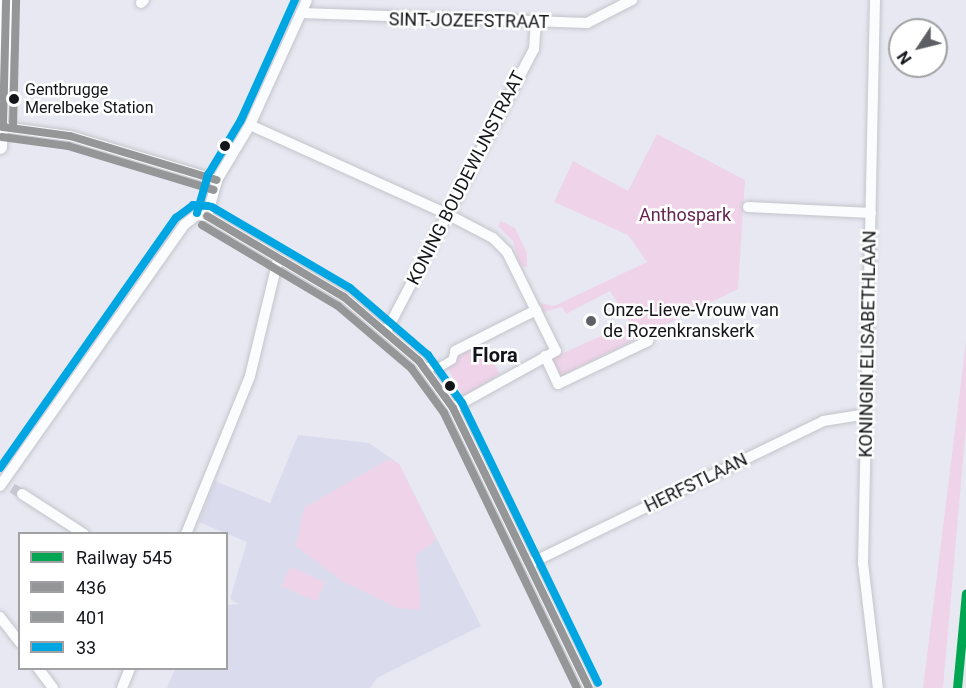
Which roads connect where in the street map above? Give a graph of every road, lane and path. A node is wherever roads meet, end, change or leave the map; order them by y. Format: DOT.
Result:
graph roads {
  1 [pos="6,0"];
  2 [pos="307,0"];
  3 [pos="632,0"];
  4 [pos="875,0"];
  5 [pos="301,13"];
  6 [pos="536,23"];
  7 [pos="250,125"];
  8 [pos="3,127"];
  9 [pos="0,147"];
  10 [pos="218,180"];
  11 [pos="748,207"];
  12 [pos="871,213"];
  13 [pos="447,214"];
  14 [pos="207,216"];
  15 [pos="278,259"];
  16 [pos="535,307"];
  17 [pos="387,330"];
  18 [pos="648,341"];
  19 [pos="455,351"];
  20 [pos="545,356"];
  21 [pos="424,367"];
  22 [pos="453,408"];
  23 [pos="867,414"];
  24 [pos="6,485"];
  25 [pos="22,494"];
  26 [pos="81,532"];
  27 [pos="187,532"];
  28 [pos="530,564"];
  29 [pos="0,617"];
  30 [pos="18,640"];
  31 [pos="39,670"];
  32 [pos="130,670"];
  33 [pos="53,688"];
  34 [pos="122,688"];
  35 [pos="589,688"];
  36 [pos="878,688"];
  1 -- 8 [label="street"];
  2 -- 5 [label="street"];
  3 -- 6 [label="street, SINT-JOZEFSTRAAT"];
  4 -- 12 [label="street, KONINGIN ELISABETHLAAN"];
  5 -- 6 [label="street, SINT-JOZEFSTRAAT"];
  5 -- 7 [label="street"];
  6 -- 13 [label="street, KONING BOUDEWIJNSTRAAT"];
  7 -- 10 [label="street"];
  7 -- 13 [label="street"];
  8 -- 9 [label="street"];
  8 -- 10 [label="street"];
  10 -- 14 [label="street"];
  11 -- 12 [label="street"];
  12 -- 23 [label="street, KONINGIN ELISABETHLAAN"];
  13 -- 16 [label="street"];
  13 -- 17 [label="street, KONING BOUDEWIJNSTRAAT"];
  14 -- 15 [label="street"];
  14 -- 24 [label="street"];
  15 -- 17 [label="street"];
  15 -- 27 [label="street"];
  16 -- 19 [label="street"];
  16 -- 20 [label="street"];
  17 -- 21 [label="street"];
  18 -- 20 [label="street"];
  19 -- 21 [label="street"];
  20 -- 22 [label="street"];
  21 -- 22 [label="street"];
  22 -- 28 [label="street"];
  23 -- 28 [label="street, HERFSTLAAN"];
  23 -- 36 [label="street, KONINGIN ELISABETHLAAN"];
  25 -- 26 [label="street"];
  28 -- 35 [label="street"];
  29 -- 30 [label="street"];
  31 -- 33 [label="street"];
  32 -- 34 [label="street"];
}
